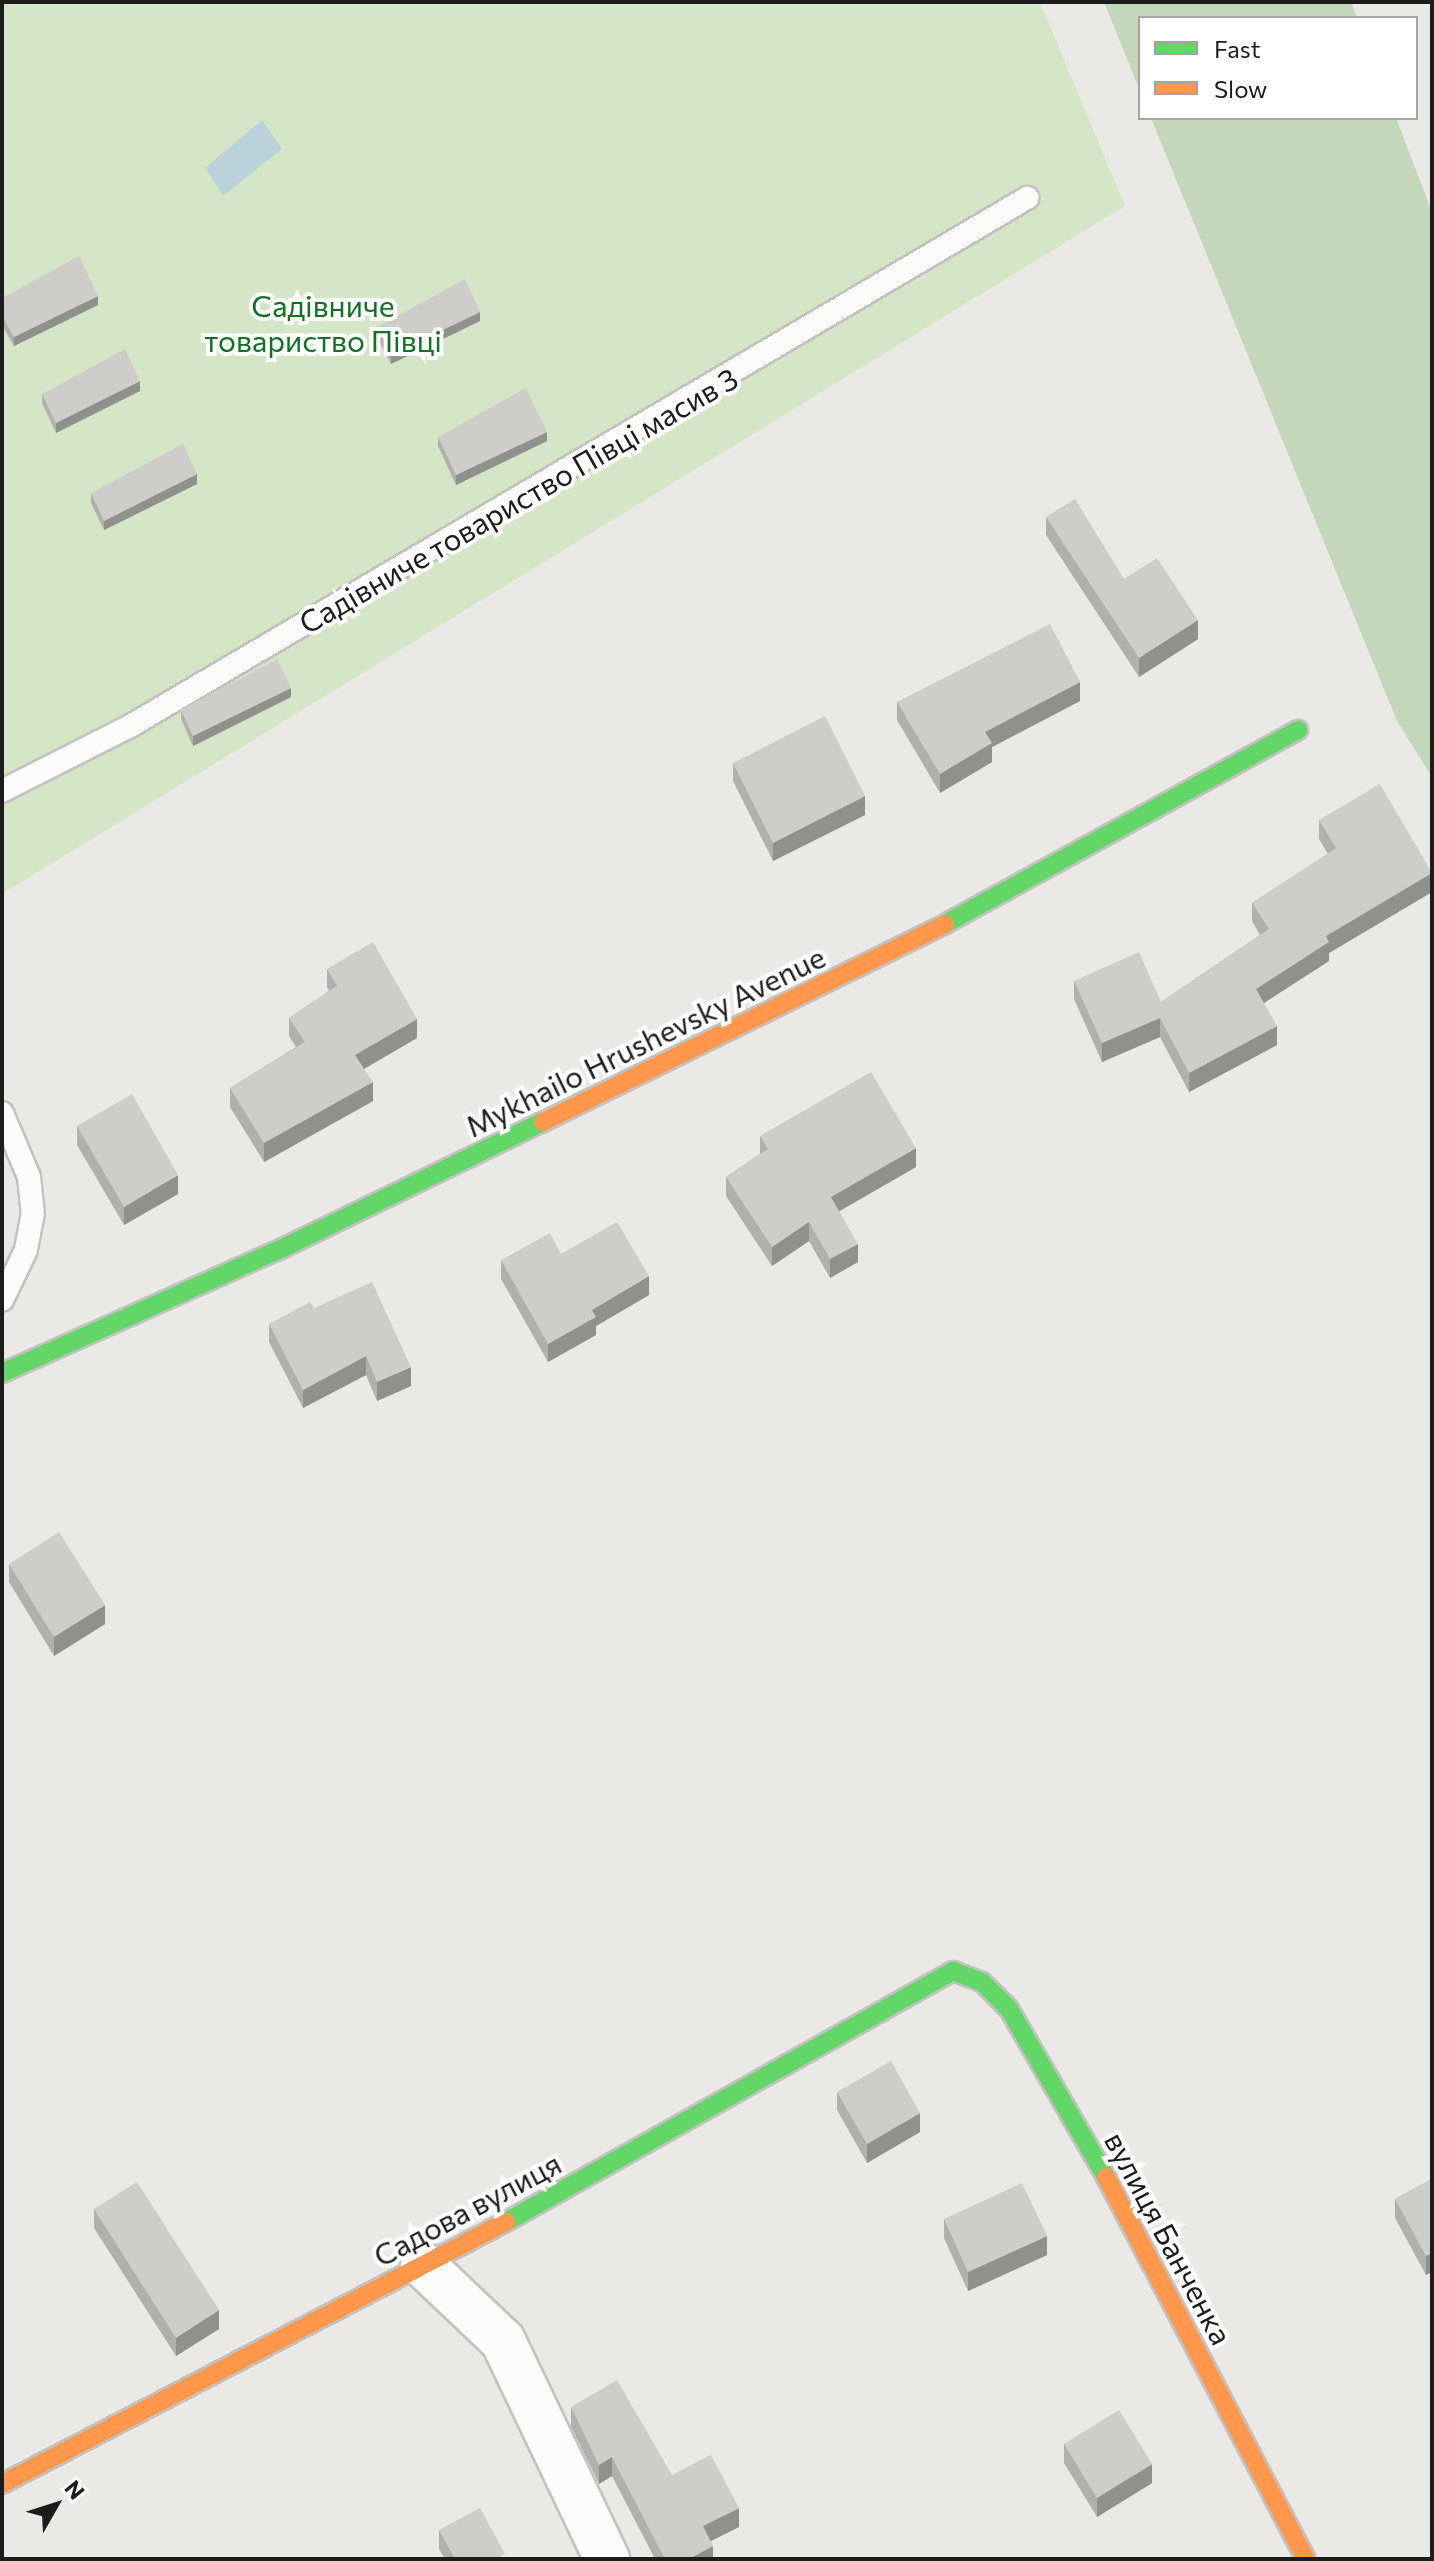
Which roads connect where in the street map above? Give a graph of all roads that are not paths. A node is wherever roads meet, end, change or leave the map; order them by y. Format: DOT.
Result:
graph roads {
  1 [pos="1027,198"];
  2 [pos="1298,730"];
  3 [pos="2,791"];
  4 [pos="2,1113"];
  5 [pos="2,1300"];
  6 [pos="2,1373"];
  7 [pos="953,1971"];
  8 [pos="423,2265"];
  9 [pos="2,2484"];
  10 [pos="607,2559"];
  11 [pos="1306,2559"];
  1 -- 3 [label="lane, Садівниче товариство Півці масив 3"];
  2 -- 6 [label="street, Mykhailo Hrushevsky Avenue"];
  4 -- 5 [label="lane"];
  7 -- 8 [label="street, Садова вулиця"];
  7 -- 11 [label="street, вулиця Банченка"];
  8 -- 9 [label="street, Садова вулиця"];
  8 -- 10 [label="street"];
}
